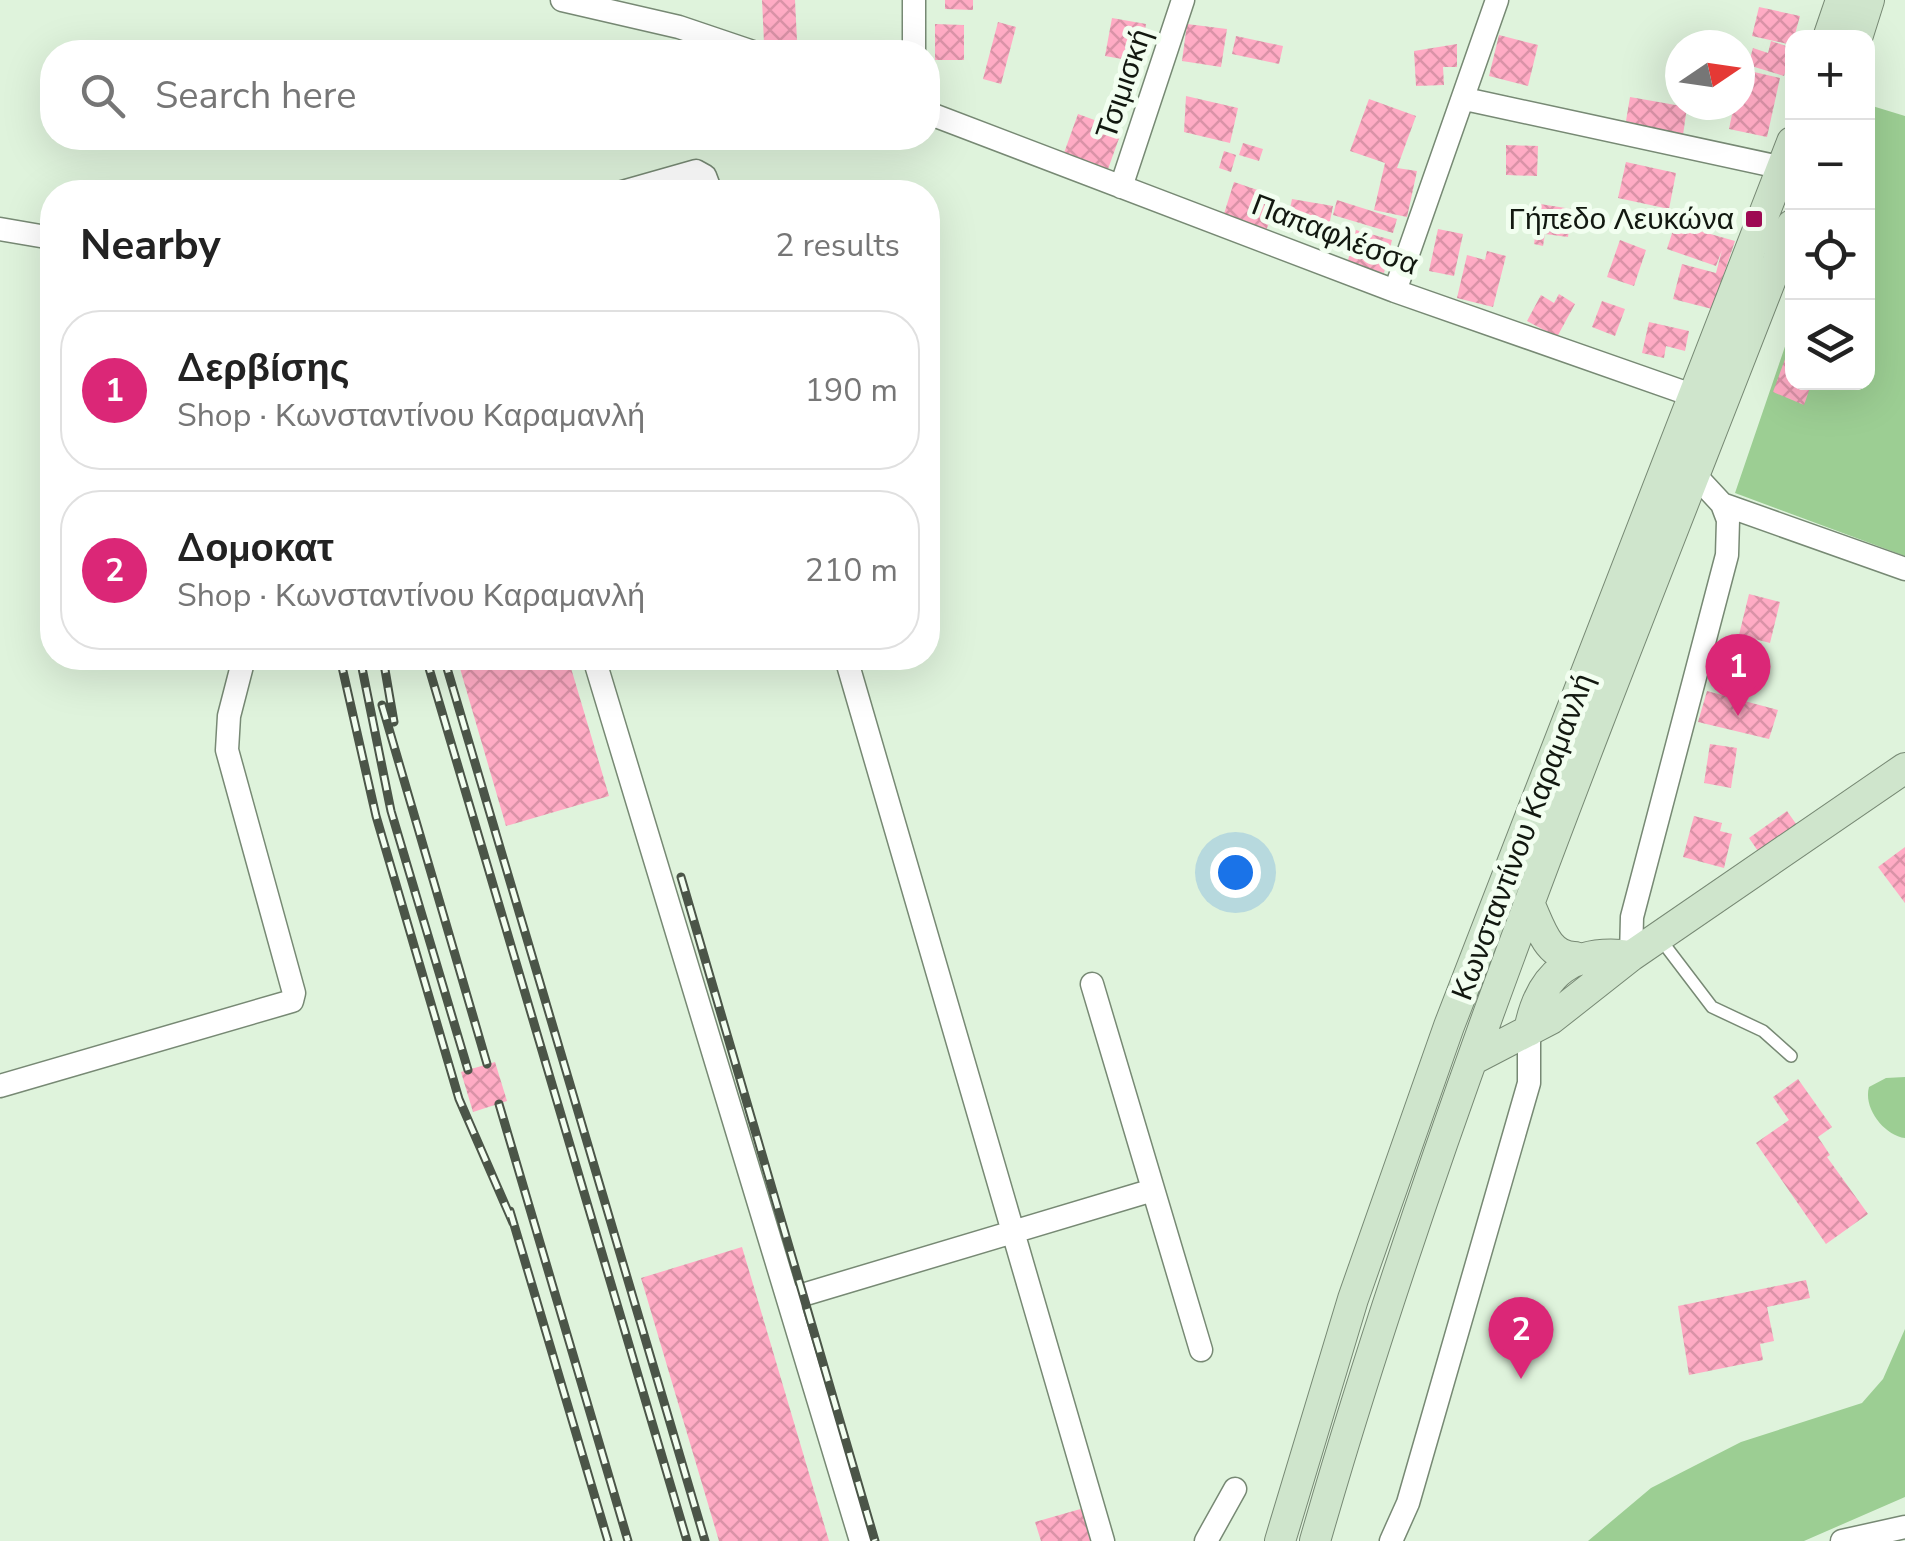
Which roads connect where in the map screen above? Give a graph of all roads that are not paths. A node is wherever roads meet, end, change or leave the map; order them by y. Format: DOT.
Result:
graph roads {
  1 [pos="562,0"];
  2 [pos="914,0"];
  3 [pos="1184,0"];
  4 [pos="1497,0"];
  5 [pos="1841,0"];
  6 [pos="1869,0"];
  7 [pos="636,9"];
  8 [pos="1831,30"];
  9 [pos="1859,30"];
  10 [pos="718,40"];
  11 [pos="914,40"];
  12 [pos="1464,99"];
  13 [pos="940,118"];
  14 [pos="1785,154"];
  15 [pos="1785,164"];
  16 [pos="664,180"];
  17 [pos="707,180"];
  18 [pos="1121,186"];
  19 [pos="0,229"];
  20 [pos="40,236"];
  21 [pos="1785,239"];
  22 [pos="1395,291"];
  23 [pos="1709,401"];
  24 [pos="1696,476"];
  25 [pos="1722,504"];
  26 [pos="1905,569"];
  27 [pos="241,670"];
  28 [pos="598,670"];
  29 [pos="849,670"];
  30 [pos="1905,768"];
  31 [pos="1529,903"];
  32 [pos="1658,937"];
  33 [pos="1631,956"];
  34 [pos="1576,957"];
  35 [pos="1092,984"];
  36 [pos="1529,1031"];
  37 [pos="1791,1056"];
  38 [pos="1472,1060"];
  39 [pos="0,1086"];
  40 [pos="1153,1190"];
  41 [pos="1012,1230"];
  42 [pos="789,1299"];
  43 [pos="1201,1350"];
  44 [pos="1234,1489"];
  45 [pos="1905,1527"];
  46 [pos="861,1541"];
  47 [pos="1103,1541"];
  48 [pos="1206,1541"];
  49 [pos="1280,1541"];
  50 [pos="1315,1541"];
  51 [pos="1392,1541"];
  52 [pos="1842,1541"];
  1 -- 7 [label="street"];
  2 -- 11 [label="street"];
  3 -- 18 [label="street, Τσιμισκή"];
  4 -- 12 [label="street"];
  5 -- 8 [label="main road"];
  6 -- 9 [label="main road"];
  7 -- 10 [label="street"];
  12 -- 14 [label="street"];
  12 -- 22 [label="street"];
  13 -- 18 [label="street, Παπαφλέσσα"];
  15 -- 23 [label="main road, Κωνσταντίνου Καραμανλή"];
  16 -- 17 [label="street"];
  18 -- 22 [label="street, Παπαφλέσσα"];
  19 -- 20 [label="street"];
  21 -- 23 [label="main road, Κωνσταντίνου Καραμανλή"];
  22 -- 23 [label="street, Παπαφλέσσα"];
  23 -- 24 [label="main road, Κωνσταντίνου Καραμανλή"];
  23 -- 49 [label="main road, Κωνσταντίνου Καραμανλή"];
  24 -- 25 [label="street"];
  24 -- 31 [label="main road, Κωνσταντίνου Καραμανλή"];
  25 -- 26 [label="street"];
  25 -- 33 [label="street"];
  27 -- 39 [label="street"];
  28 -- 42 [label="street"];
  29 -- 41 [label="street"];
  30 -- 32 [label="main road"];
  31 -- 34 [label="main road"];
  31 -- 38 [label="main road, Κωνσταντίνου Καραμανλή"];
  32 -- 33 [label="main road"];
  32 -- 37 [label="lane"];
  33 -- 34 [label="main road"];
  33 -- 36 [label="main road"];
  34 -- 36 [label="main road"];
  35 -- 40 [label="street"];
  36 -- 38 [label="main road"];
  36 -- 51 [label="street"];
  38 -- 50 [label="main road, Κωνσταντίνου Καραμανλή"];
  40 -- 41 [label="street"];
  40 -- 43 [label="street"];
  41 -- 42 [label="street"];
  41 -- 47 [label="street"];
  42 -- 46 [label="street"];
  44 -- 48 [label="street"];
  45 -- 52 [label="street"];
}
